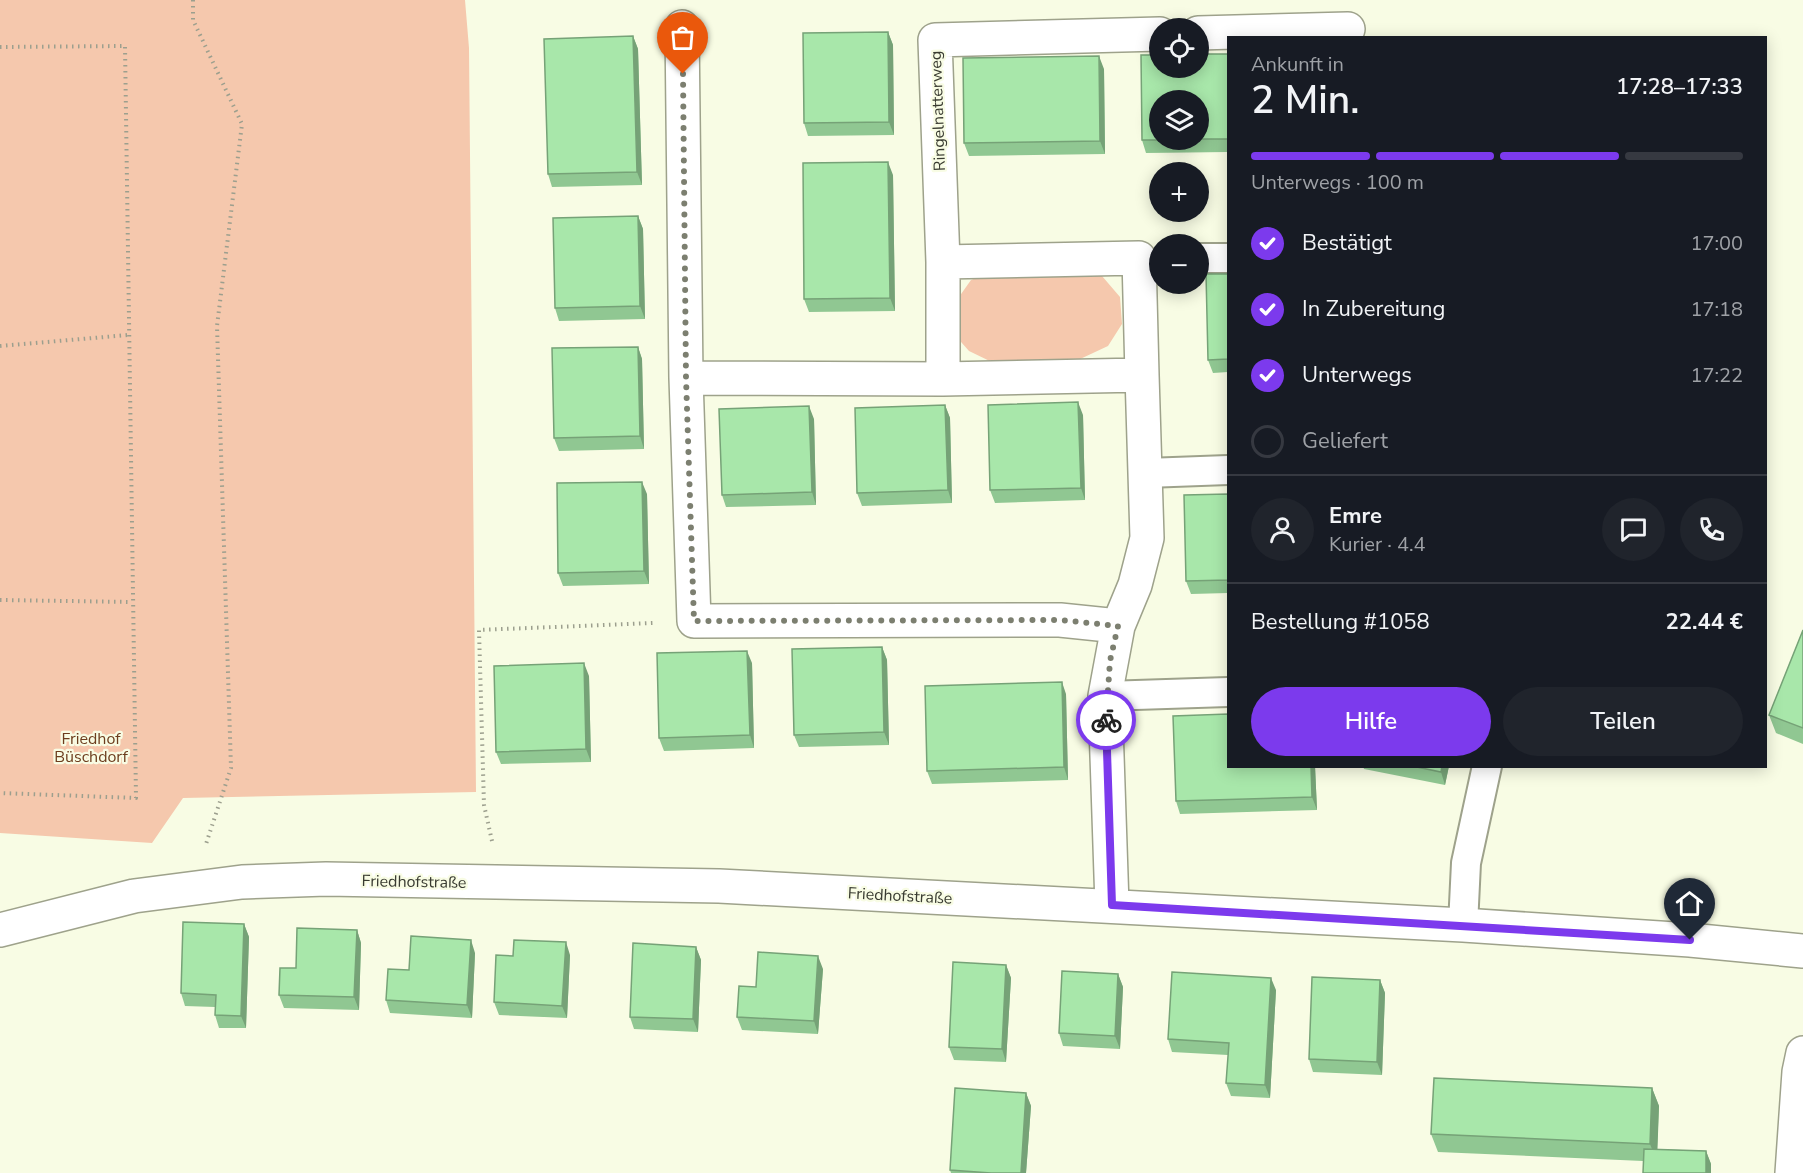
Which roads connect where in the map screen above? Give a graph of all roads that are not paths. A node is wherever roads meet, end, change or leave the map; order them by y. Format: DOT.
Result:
graph roads {
  1 [pos="682,27"];
  2 [pos="1348,29"];
  3 [pos="1209,33"];
  4 [pos="1149,34"];
  5 [pos="1149,258"];
  6 [pos="1209,258"];
  7 [pos="1227,258"];
  8 [pos="943,262"];
  9 [pos="1142,375"];
  10 [pos="686,378"];
  11 [pos="943,379"];
  12 [pos="1227,470"];
  13 [pos="1146,473"];
  14 [pos="1118,626"];
  15 [pos="1227,692"];
  16 [pos="1106,696"];
  17 [pos="1487,768"];
  18 [pos="1112,905"];
  19 [pos="1463,925"];
  20 [pos="0,930"];
  21 [pos="1803,951"];
  22 [pos="1802,1066"];
  23 [pos="1792,1173"];
  1 -- 10 [label="street"];
  2 -- 3 [label="street"];
  4 -- 8 [label="street, Ringelnatterweg"];
  5 -- 8 [label="street"];
  5 -- 9 [label="street"];
  6 -- 7 [label="lane"];
  8 -- 11 [label="street, Ringelnatterweg"];
  9 -- 11 [label="street"];
  9 -- 13 [label="street"];
  10 -- 11 [label="street"];
  10 -- 14 [label="street"];
  12 -- 13 [label="lane"];
  13 -- 14 [label="street"];
  14 -- 16 [label="street"];
  15 -- 16 [label="lane"];
  16 -- 18 [label="street"];
  17 -- 19 [label="lane"];
  18 -- 19 [label="street, Friedhofstraße"];
  18 -- 20 [label="street, Friedhofstraße"];
  19 -- 21 [label="street, Friedhofstraße"];
  22 -- 23 [label="street"];
}
